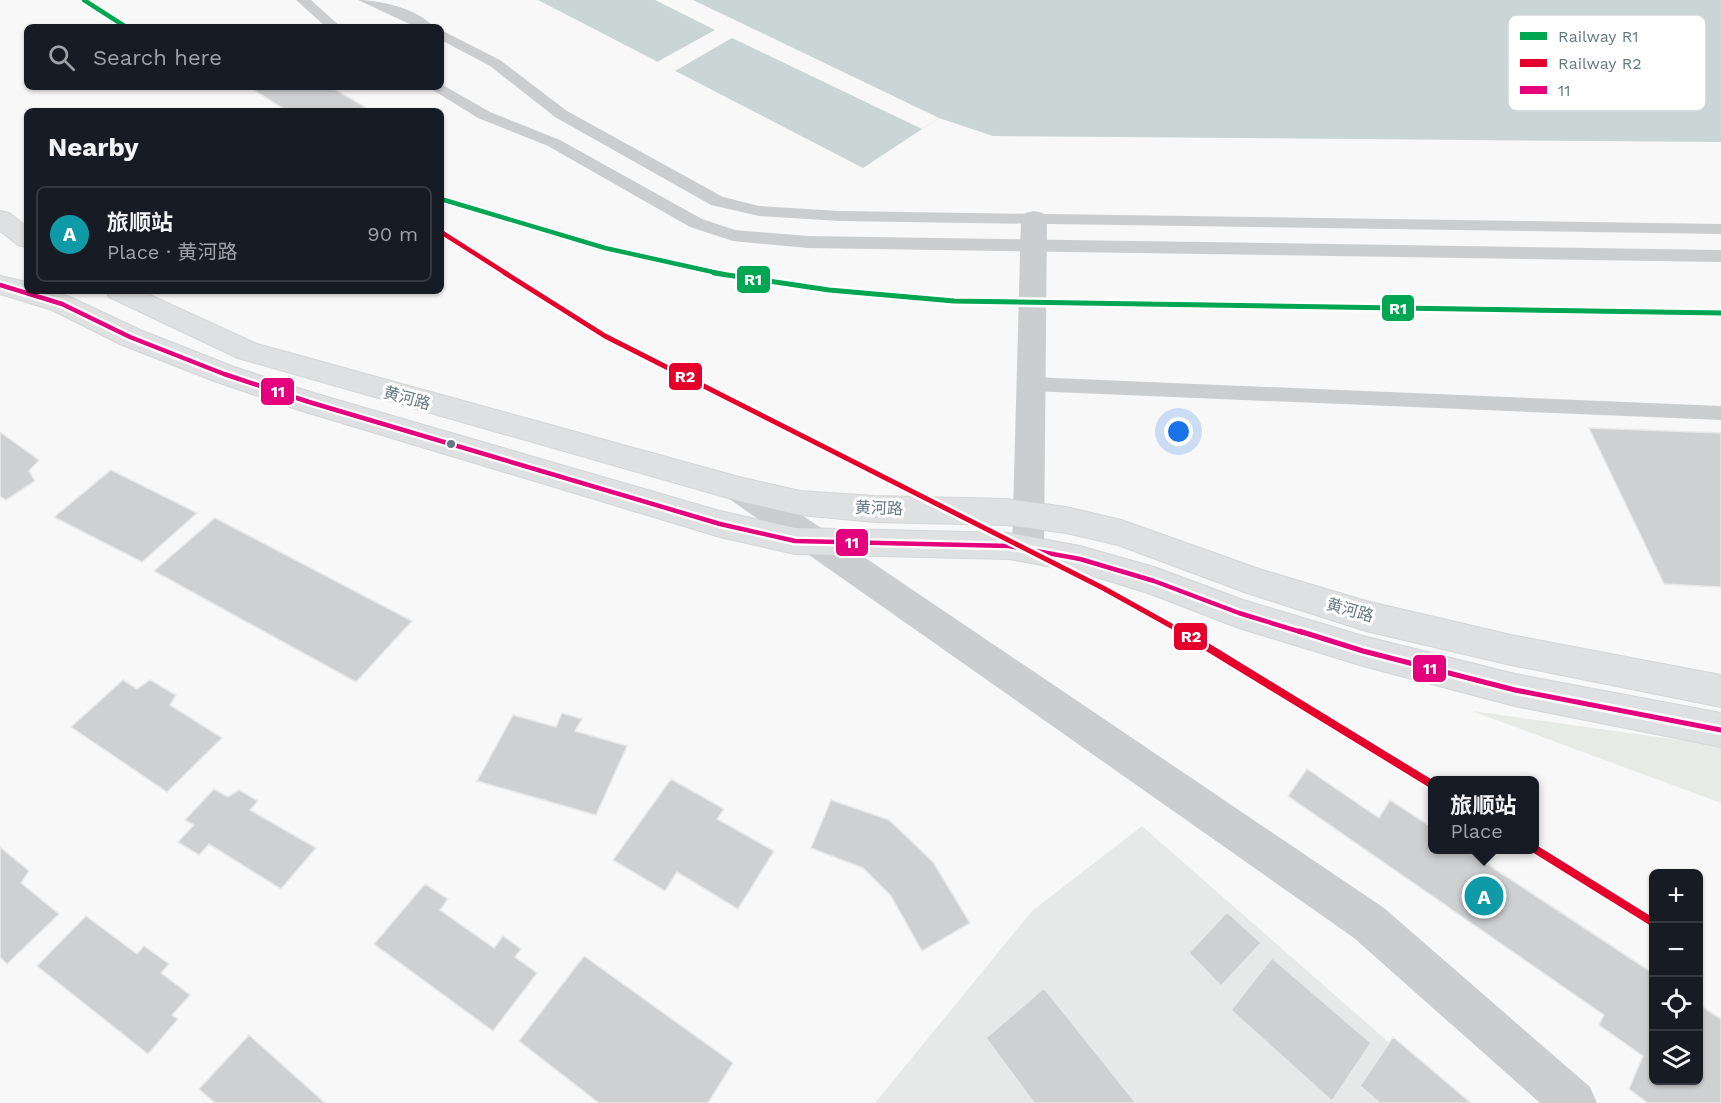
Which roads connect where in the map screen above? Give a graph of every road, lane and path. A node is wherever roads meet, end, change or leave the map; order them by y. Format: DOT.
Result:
graph roads {
  1 [pos="303,0"];
  2 [pos="366,0"];
  3 [pos="331,24"];
  4 [pos="421,24"];
  5 [pos="444,36"];
  6 [pos="441,90"];
  7 [pos="0,219"];
  8 [pos="1721,229"];
  9 [pos="1034,232"];
  10 [pos="24,237"];
  11 [pos="1721,256"];
  12 [pos="0,285"];
  13 [pos="24,291"];
  14 [pos="33,294"];
  15 [pos="125,294"];
  16 [pos="1032,384"];
  17 [pos="1721,413"];
  18 [pos="739,489"];
  19 [pos="1029,515"];
  20 [pos="816,542"];
  21 [pos="1028,550"];
  22 [pos="1721,691"];
  23 [pos="1721,730"];
  24 [pos="1574,1103"];
  1 -- 3 [label="lane"];
  2 -- 4 [label="lane"];
  5 -- 9 [label="lane"];
  6 -- 9 [label="lane"];
  7 -- 10 [label="highway"];
  8 -- 9 [label="lane"];
  9 -- 11 [label="lane"];
  9 -- 16 [label="street"];
  12 -- 13 [label="highway, 黄河路"];
  14 -- 20 [label="highway, 黄河路"];
  15 -- 18 [label="highway, 黄河路"];
  16 -- 17 [label="lane"];
  16 -- 19 [label="street"];
  18 -- 19 [label="highway, 黄河路"];
  18 -- 20 [label="street"];
  19 -- 21 [label="street"];
  19 -- 22 [label="highway, 黄河路"];
  20 -- 21 [label="highway, 黄河路"];
  20 -- 24 [label="street"];
  21 -- 23 [label="highway, 黄河路"];
}
